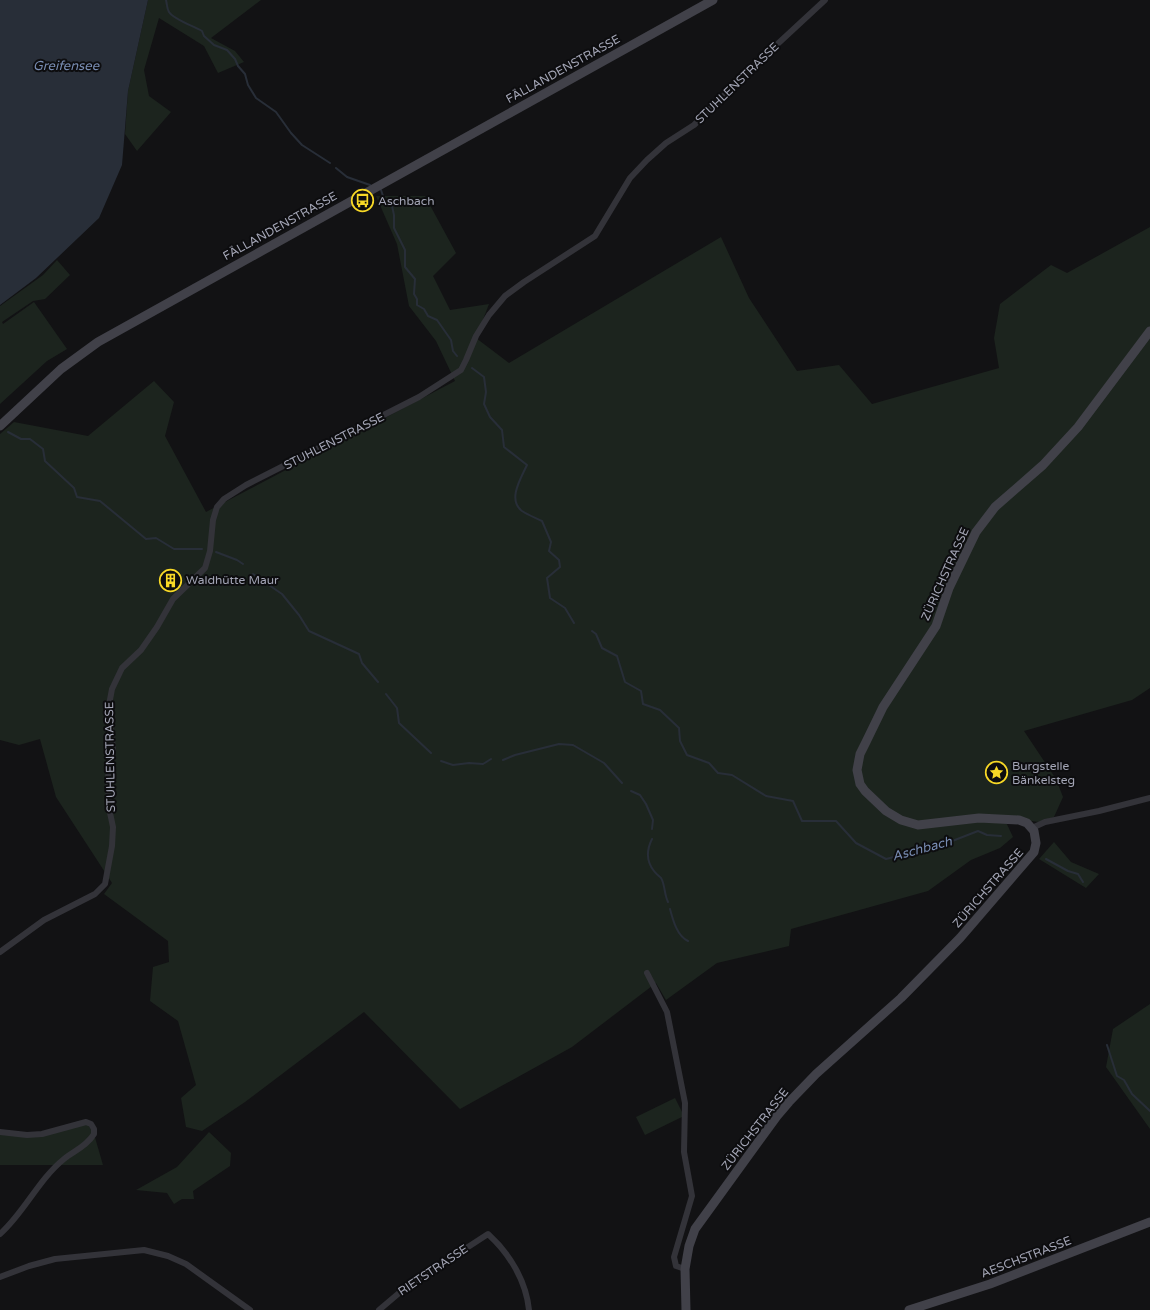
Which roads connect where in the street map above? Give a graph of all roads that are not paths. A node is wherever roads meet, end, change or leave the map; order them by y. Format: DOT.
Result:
graph roads {
  1 [pos="713,0"];
  2 [pos="825,0"];
  3 [pos="1150,330"];
  4 [pos="0,426"];
  5 [pos="1150,798"];
  6 [pos="1032,828"];
  7 [pos="0,952"];
  8 [pos="647,973"];
  9 [pos="0,1132"];
  10 [pos="1150,1222"];
  11 [pos="0,1234"];
  12 [pos="685,1269"];
  13 [pos="0,1277"];
  14 [pos="250,1310"];
  15 [pos="379,1310"];
  16 [pos="529,1310"];
  17 [pos="686,1310"];
  18 [pos="909,1310"];
  1 -- 4 [label="street, FÄLLANDENSTRASSE"];
  2 -- 7 [label="street, STUHLENSTRASSE"];
  3 -- 6 [label="street, ZÜRICHSTRASSE"];
  5 -- 6 [label="street"];
  6 -- 12 [label="street, ZÜRICHSTRASSE"];
  8 -- 12 [label="street"];
  9 -- 11 [label="street"];
  10 -- 18 [label="street, AESCHSTRASSE"];
  12 -- 17 [label="street, ZÜRICHSTRASSE"];
  13 -- 14 [label="street"];
  15 -- 16 [label="street, RIETSTRASSE"];
}
